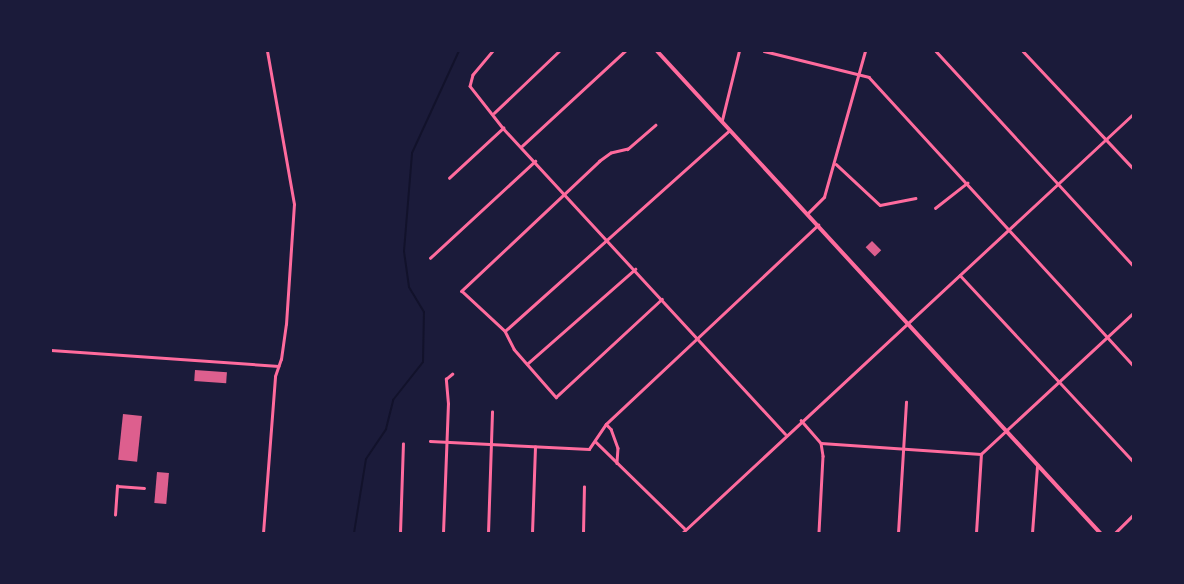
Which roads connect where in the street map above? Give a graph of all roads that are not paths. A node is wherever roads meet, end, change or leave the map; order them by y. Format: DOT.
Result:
graph roads {
  1 [pos="267,51"];
  2 [pos="493,51"];
  3 [pos="559,51"];
  4 [pos="625,51"];
  5 [pos="657,51"];
  6 [pos="739,51"];
  7 [pos="764,51"];
  8 [pos="865,51"];
  9 [pos="936,51"];
  10 [pos="1023,51"];
  11 [pos="860,75"];
  12 [pos="494,113"];
  13 [pos="1133,114"];
  14 [pos="722,120"];
  15 [pos="656,125"];
  16 [pos="503,128"];
  17 [pos="730,130"];
  18 [pos="1106,139"];
  19 [pos="522,146"];
  20 [pos="536,160"];
  21 [pos="836,164"];
  22 [pos="1133,168"];
  23 [pos="449,178"];
  24 [pos="967,183"];
  25 [pos="1059,184"];
  26 [pos="566,194"];
  27 [pos="915,198"];
  28 [pos="935,208"];
  29 [pos="807,214"];
  30 [pos="818,224"];
  31 [pos="1010,229"];
  32 [pos="609,240"];
  33 [pos="430,258"];
  34 [pos="1133,265"];
  35 [pos="634,269"];
  36 [pos="960,274"];
  37 [pos="662,299"];
  38 [pos="1133,313"];
  39 [pos="908,323"];
  40 [pos="505,331"];
  41 [pos="696,336"];
  42 [pos="1107,337"];
  43 [pos="51,350"];
  44 [pos="527,364"];
  45 [pos="1133,365"];
  46 [pos="278,366"];
  47 [pos="452,374"];
  48 [pos="1059,380"];
  49 [pos="906,402"];
  50 [pos="492,412"];
  51 [pos="801,420"];
  52 [pos="606,424"];
  53 [pos="1006,431"];
  54 [pos="785,434"];
  55 [pos="430,440"];
  56 [pos="446,441"];
  57 [pos="596,442"];
  58 [pos="821,443"];
  59 [pos="403,444"];
  60 [pos="490,445"];
  61 [pos="535,447"];
  62 [pos="901,448"];
  63 [pos="981,454"];
  64 [pos="1133,461"];
  65 [pos="617,463"];
  66 [pos="1037,464"];
  67 [pos="144,488"];
  68 [pos="584,488"];
  69 [pos="115,515"];
  70 [pos="1133,515"];
  71 [pos="684,528"];
  72 [pos="263,533"];
  73 [pos="400,533"];
  74 [pos="443,533"];
  75 [pos="488,533"];
  76 [pos="532,533"];
  77 [pos="583,533"];
  78 [pos="682,533"];
  79 [pos="819,533"];
  80 [pos="898,533"];
  81 [pos="976,533"];
  82 [pos="1032,533"];
  83 [pos="1100,533"];
  84 [pos="1115,533"];
  1 -- 46 [label="street"];
  2 -- 12 [label="street"];
  3 -- 12 [label="street"];
  4 -- 19 [label="street"];
  5 -- 14 [label="main road"];
  6 -- 14 [label="street"];
  7 -- 11 [label="street"];
  8 -- 11 [label="street"];
  9 -- 25 [label="street"];
  10 -- 18 [label="street"];
  11 -- 21 [label="street"];
  11 -- 24 [label="street"];
  12 -- 16 [label="street"];
  13 -- 18 [label="street"];
  14 -- 17 [label="main road"];
  15 -- 26 [label="street"];
  16 -- 19 [label="street"];
  16 -- 23 [label="street"];
  17 -- 29 [label="main road"];
  17 -- 32 [label="street"];
  18 -- 22 [label="street"];
  18 -- 25 [label="street"];
  19 -- 20 [label="street"];
  20 -- 26 [label="street"];
  20 -- 33 [label="street"];
  21 -- 27 [label="street"];
  21 -- 29 [label="street"];
  24 -- 28 [label="street"];
  24 -- 31 [label="street"];
  25 -- 31 [label="street"];
  25 -- 34 [label="street"];
  26 -- 32 [label="street"];
  26 -- 40 [label="street"];
  29 -- 30 [label="main road"];
  30 -- 39 [label="main road"];
  30 -- 41 [label="street"];
  31 -- 36 [label="street"];
  31 -- 42 [label="street"];
  32 -- 35 [label="street"];
  32 -- 40 [label="street"];
  35 -- 37 [label="street"];
  35 -- 44 [label="street"];
  36 -- 39 [label="street"];
  36 -- 48 [label="street"];
  37 -- 41 [label="street"];
  37 -- 44 [label="street"];
  38 -- 42 [label="street"];
  39 -- 51 [label="street"];
  39 -- 53 [label="main road"];
  40 -- 44 [label="street"];
  41 -- 52 [label="street"];
  41 -- 54 [label="street"];
  42 -- 45 [label="street"];
  42 -- 48 [label="street"];
  43 -- 46 [label="street"];
  46 -- 72 [label="street"];
  47 -- 56 [label="street"];
  48 -- 53 [label="street"];
  48 -- 64 [label="street"];
  49 -- 62 [label="street"];
  50 -- 60 [label="street"];
  51 -- 54 [label="street"];
  51 -- 58 [label="street"];
  52 -- 57 [label="street"];
  52 -- 65 [label="street"];
  53 -- 63 [label="street"];
  53 -- 66 [label="main road"];
  54 -- 71 [label="street"];
  55 -- 56 [label="street"];
  56 -- 60 [label="street"];
  56 -- 74 [label="street"];
  57 -- 61 [label="street"];
  57 -- 65 [label="street"];
  58 -- 62 [label="street"];
  58 -- 79 [label="street"];
  59 -- 73 [label="street"];
  60 -- 61 [label="street"];
  60 -- 75 [label="street"];
  61 -- 76 [label="street"];
  62 -- 63 [label="street"];
  62 -- 80 [label="street"];
  63 -- 81 [label="street"];
  65 -- 71 [label="street"];
  66 -- 82 [label="street"];
  66 -- 83 [label="main road"];
  67 -- 69 [label="street"];
  68 -- 77 [label="street"];
  70 -- 84 [label="street"];
  71 -- 78 [label="street"];
}
